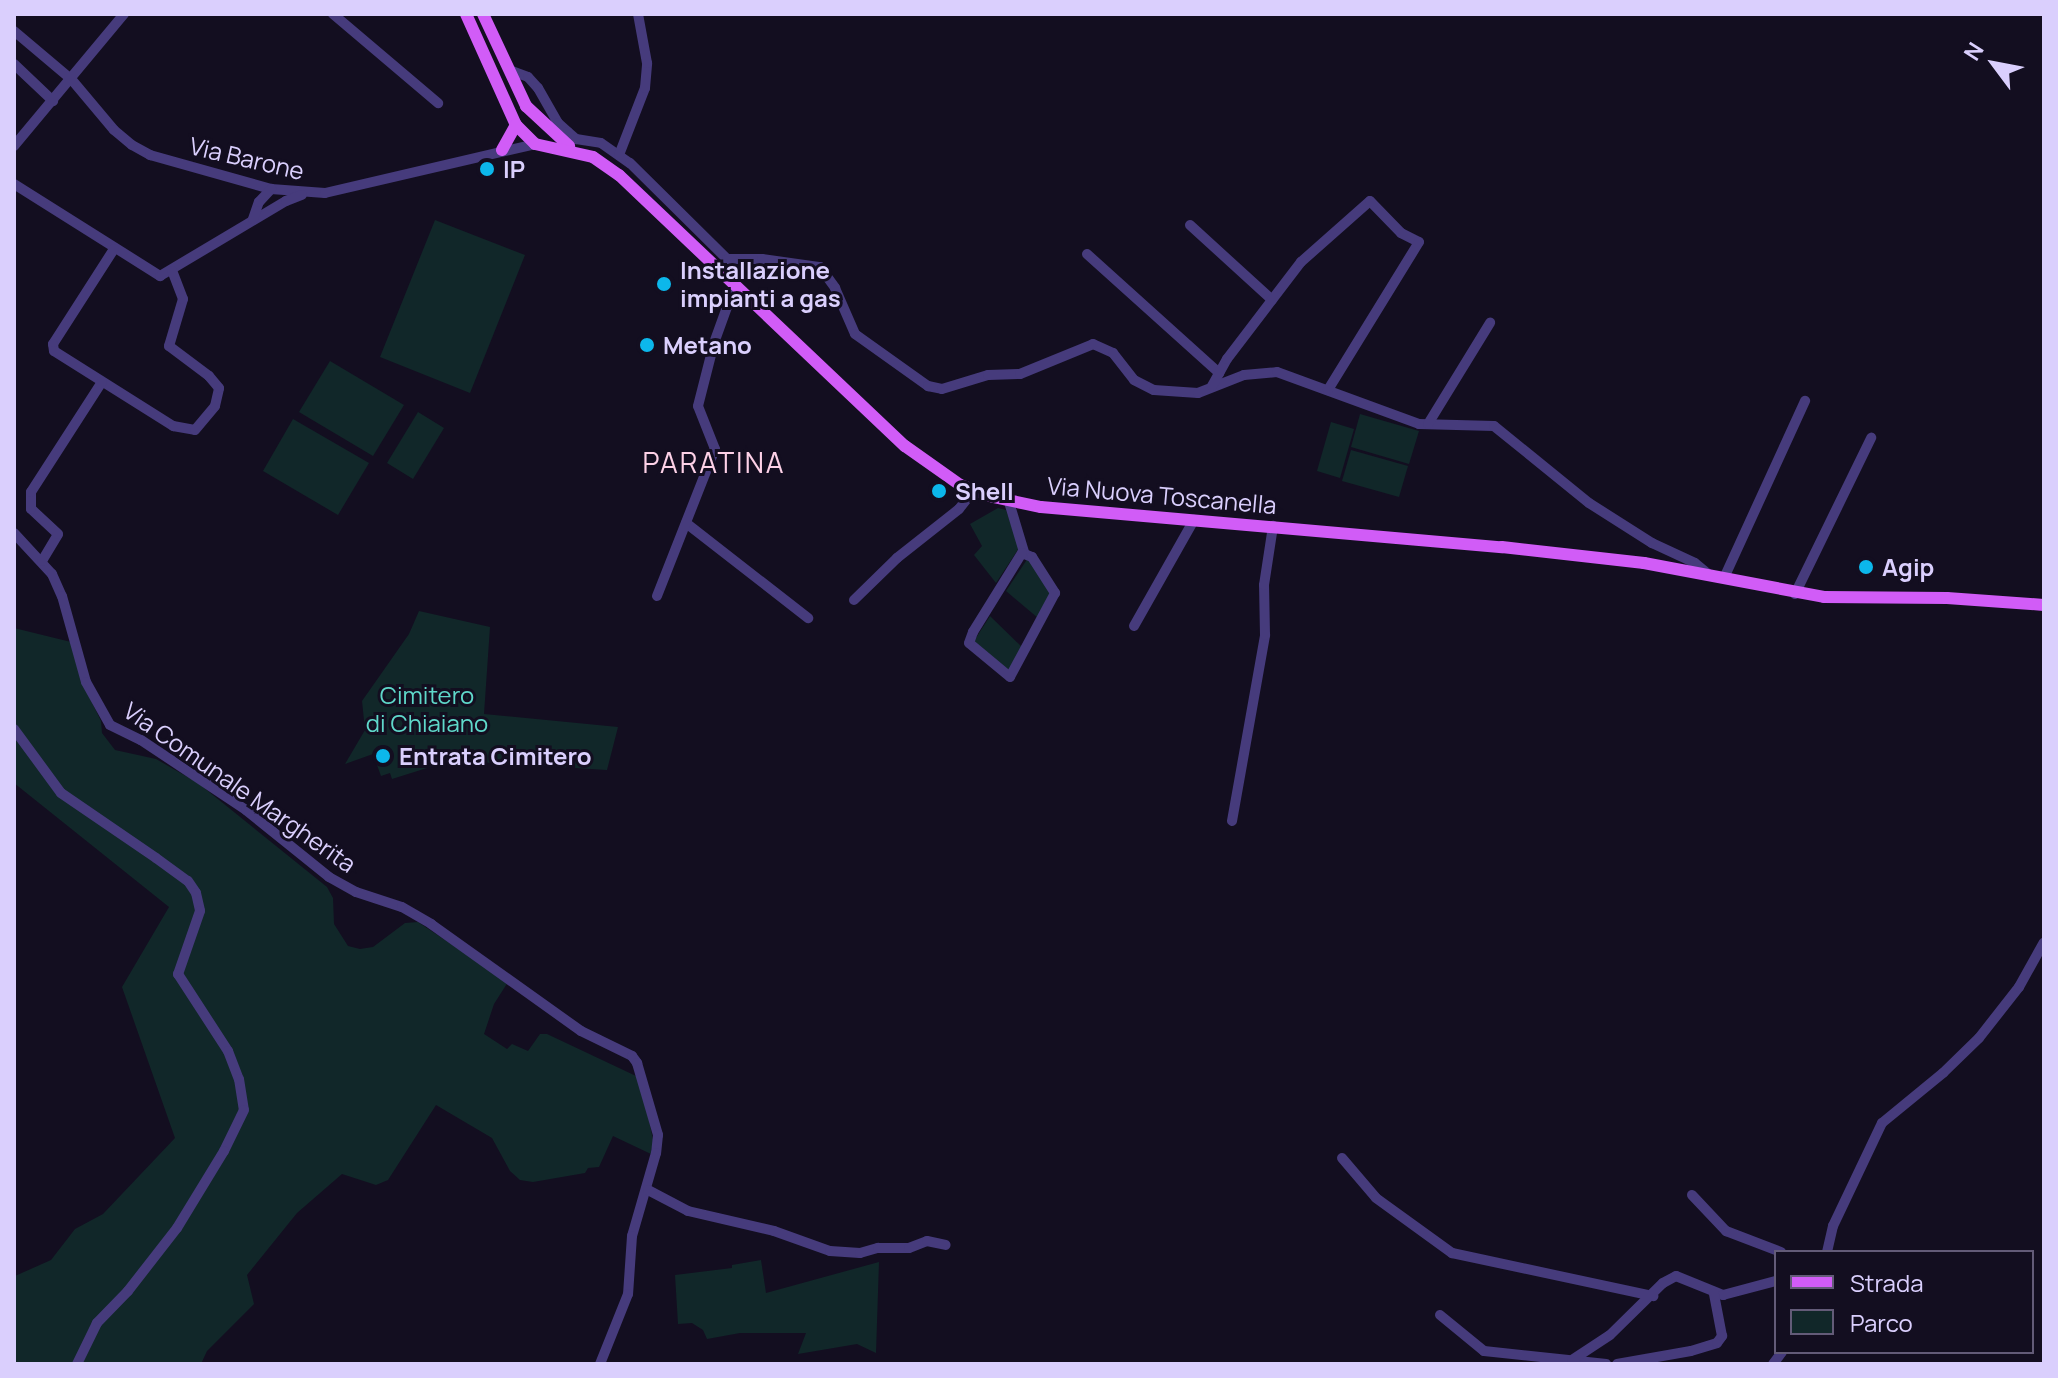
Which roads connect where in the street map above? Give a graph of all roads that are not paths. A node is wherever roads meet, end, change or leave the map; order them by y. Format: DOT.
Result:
graph roads {
  1 [pos="124,14"];
  2 [pos="333,14"];
  3 [pos="466,14"];
  4 [pos="483,14"];
  5 [pos="638,14"];
  6 [pos="14,31"];
  7 [pos="14,64"];
  8 [pos="509,70"];
  9 [pos="72,80"];
  10 [pos="544,99"];
  11 [pos="53,101"];
  12 [pos="438,103"];
  13 [pos="530,111"];
  14 [pos="516,125"];
  15 [pos="535,144"];
  16 [pos="14,146"];
  17 [pos="502,150"];
  18 [pos="579,152"];
  19 [pos="619,155"];
  20 [pos="251,183"];
  21 [pos="14,184"];
  22 [pos="271,189"];
  23 [pos="304,194"];
  24 [pos="259,202"];
  25 [pos="265,213"];
  26 [pos="253,221"];
  27 [pos="1190,225"];
  28 [pos="114,249"];
  29 [pos="1087,254"];
  30 [pos="172,271"];
  31 [pos="735,285"];
  32 [pos="1272,300"];
  33 [pos="1490,323"];
  34 [pos="1219,373"];
  35 [pos="102,382"];
  36 [pos="1212,386"];
  37 [pos="1328,390"];
  38 [pos="1805,401"];
  39 [pos="1428,424"];
  40 [pos="1871,438"];
  41 [pos="974,490"];
  42 [pos="1009,502"];
  43 [pos="1194,520"];
  44 [pos="686,523"];
  45 [pos="1273,526"];
  46 [pos="14,533"];
  47 [pos="1024,552"];
  48 [pos="42,561"];
  49 [pos="1708,574"];
  50 [pos="1724,578"];
  51 [pos="1795,594"];
  52 [pos="657,596"];
  53 [pos="854,600"];
  54 [pos="2044,605"];
  55 [pos="808,618"];
  56 [pos="1134,626"];
  57 [pos="14,729"];
  58 [pos="1232,821"];
  59 [pos="2044,942"];
  60 [pos="1342,1158"];
  61 [pos="648,1190"];
  62 [pos="1692,1195"];
  63 [pos="946,1245"];
  64 [pos="1776,1250"];
  65 [pos="1827,1250"];
  66 [pos="1774,1281"];
  67 [pos="1714,1294"];
  68 [pos="1653,1296"];
  69 [pos="1440,1315"];
  70 [pos="1572,1360"];
  71 [pos="77,1364"];
  72 [pos="600,1364"];
  73 [pos="1606,1364"];
  74 [pos="1617,1364"];
  1 -- 9 [label="street"];
  2 -- 12 [label="street"];
  3 -- 14 [label="main road"];
  4 -- 8 [label="main road"];
  5 -- 19 [label="street"];
  6 -- 9 [label="street, Via Barone"];
  7 -- 11 [label="street"];
  8 -- 10 [label="street"];
  8 -- 13 [label="main road"];
  9 -- 11 [label="street"];
  9 -- 20 [label="street, Via Barone"];
  10 -- 13 [label="street"];
  10 -- 19 [label="street"];
  11 -- 16 [label="street"];
  13 -- 15 [label="main road"];
  13 -- 18 [label="main road, Via Nuova Toscanella"];
  14 -- 15 [label="main road"];
  14 -- 17 [label="main road"];
  15 -- 17 [label="street, Via Barone"];
  15 -- 18 [label="main road, Via Nuova Toscanella"];
  17 -- 23 [label="street, Via Barone"];
  18 -- 31 [label="main road, Via Nuova Toscanella"];
  19 -- 36 [label="street"];
  20 -- 22 [label="street, Via Barone"];
  20 -- 24 [label="street"];
  21 -- 28 [label="street"];
  22 -- 23 [label="street, Via Barone"];
  22 -- 24 [label="street"];
  22 -- 25 [label="street"];
  23 -- 25 [label="street"];
  24 -- 26 [label="street"];
  25 -- 26 [label="street"];
  26 -- 30 [label="street"];
  27 -- 32 [label="street"];
  28 -- 30 [label="street"];
  28 -- 35 [label="street"];
  29 -- 34 [label="street"];
  30 -- 35 [label="street"];
  31 -- 41 [label="main road, Via Nuova Toscanella"];
  31 -- 44 [label="street"];
  32 -- 34 [label="street"];
  32 -- 37 [label="street"];
  33 -- 39 [label="street"];
  34 -- 36 [label="street"];
  35 -- 48 [label="street"];
  36 -- 37 [label="street"];
  37 -- 39 [label="street"];
  38 -- 50 [label="street"];
  39 -- 49 [label="street"];
  40 -- 51 [label="street"];
  41 -- 42 [label="main road, Via Nuova Toscanella"];
  41 -- 53 [label="street"];
  42 -- 43 [label="main road, Via Nuova Toscanella"];
  42 -- 47 [label="street"];
  43 -- 45 [label="main road, Via Nuova Toscanella"];
  43 -- 56 [label="street"];
  44 -- 52 [label="street"];
  44 -- 55 [label="street"];
  45 -- 49 [label="main road, Via Nuova Toscanella"];
  45 -- 58 [label="street"];
  46 -- 48 [label="street, Via Comunale Margherita"];
  47 -- 47 [label="street"];
  48 -- 61 [label="street, Via Comunale Margherita"];
  49 -- 50 [label="main road, Via Nuova Toscanella"];
  50 -- 51 [label="main road, Via Nuova Toscanella"];
  51 -- 54 [label="main road, Via Nuova Toscanella"];
  57 -- 71 [label="street"];
  59 -- 65 [label="street"];
  60 -- 68 [label="street"];
  61 -- 63 [label="street"];
  61 -- 72 [label="street, Via Comunale Margherita"];
  62 -- 64 [label="street"];
  66 -- 67 [label="street"];
  67 -- 68 [label="street"];
  67 -- 74 [label="street"];
  68 -- 70 [label="street"];
  69 -- 70 [label="street"];
  70 -- 73 [label="street"];
}
